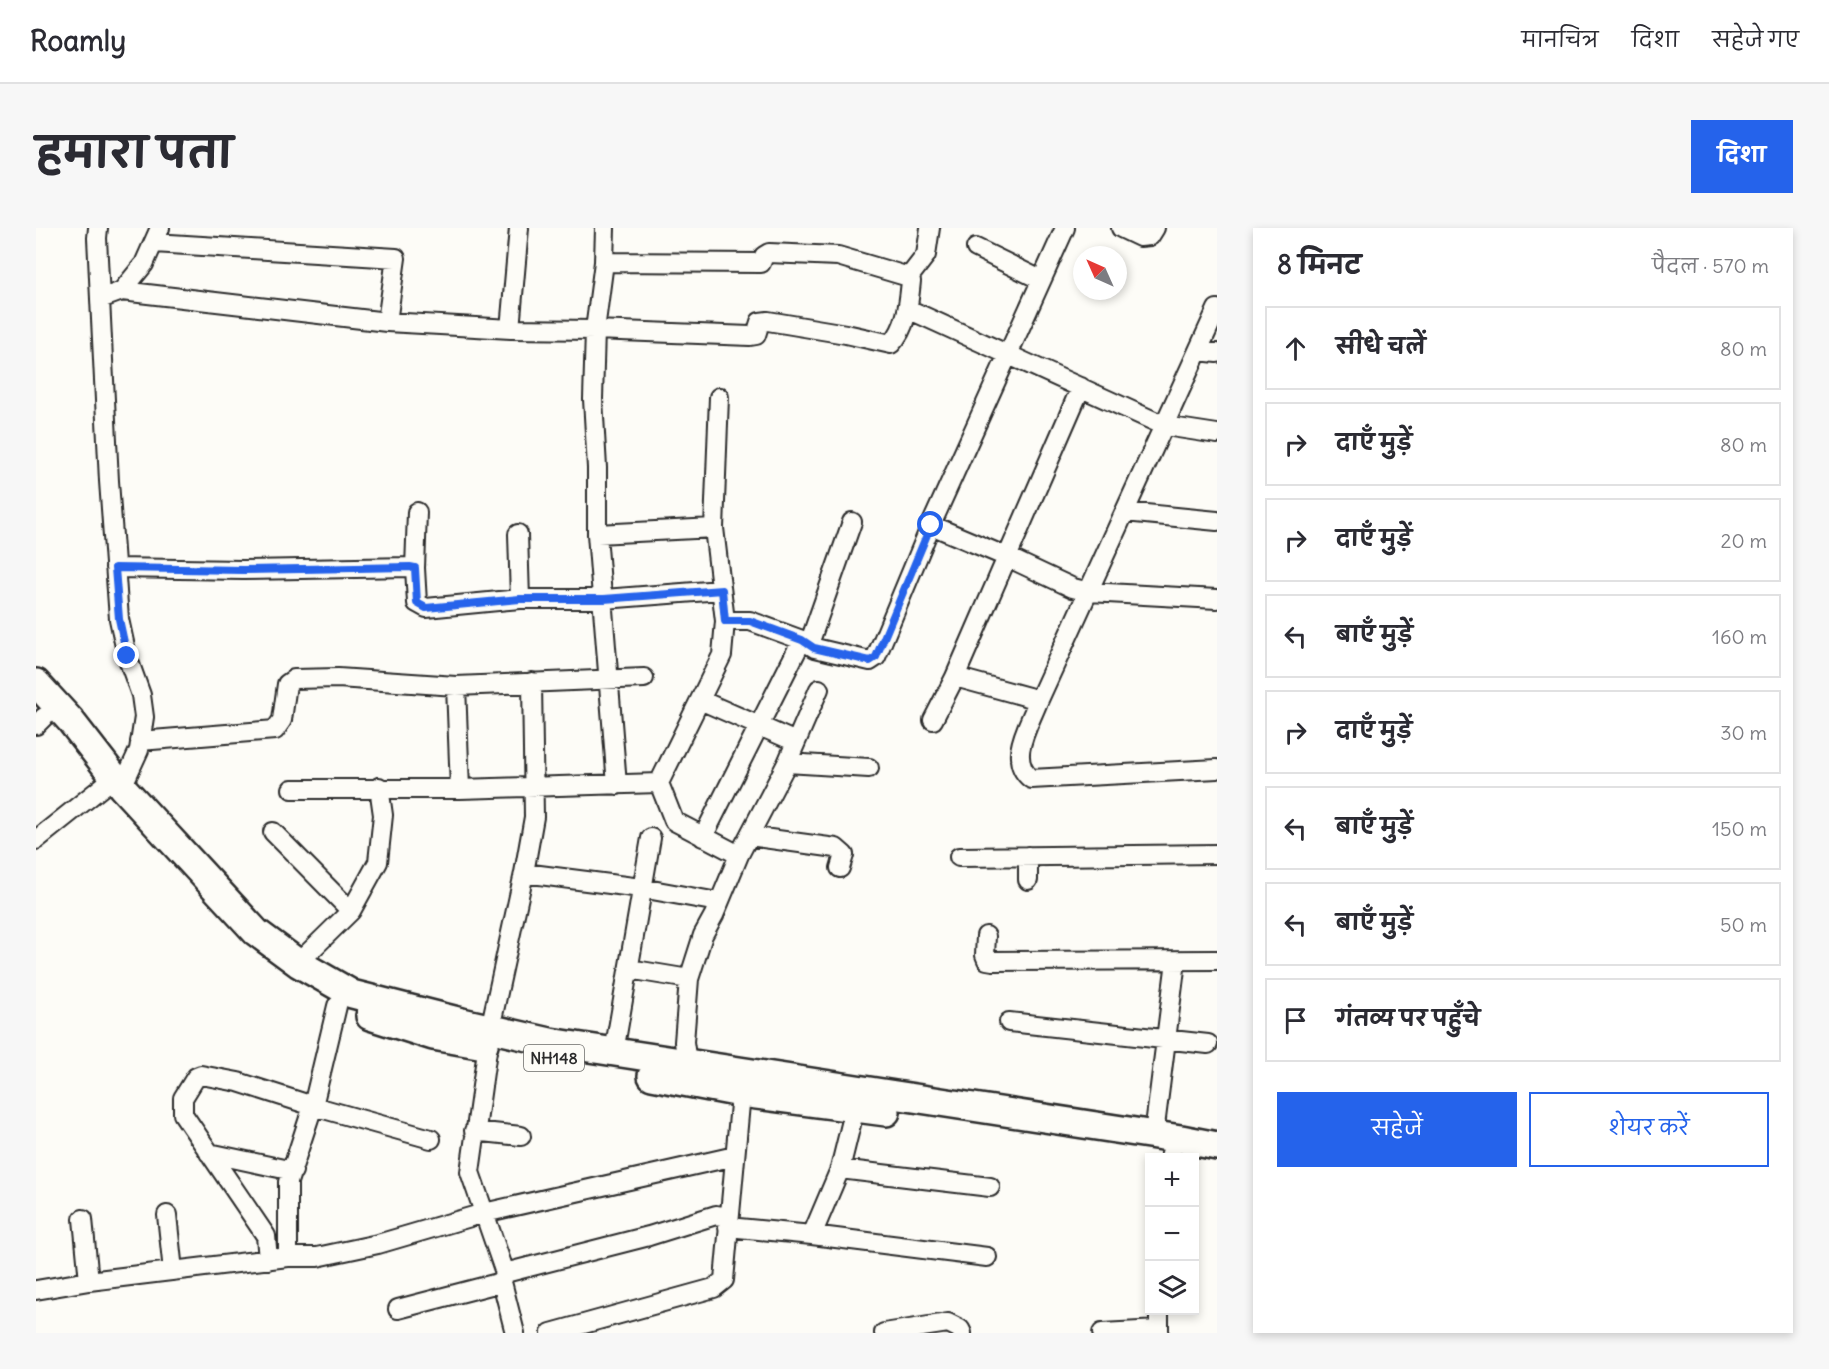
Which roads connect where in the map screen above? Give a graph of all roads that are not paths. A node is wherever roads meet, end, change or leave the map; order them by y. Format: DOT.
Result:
graph roads {
  1 [pos="98,228"];
  2 [pos="519,228"];
  3 [pos="605,228"];
  4 [pos="930,228"];
  5 [pos="1065,228"];
  6 [pos="1121,228"];
  7 [pos="1155,228"];
  8 [pos="157,235"];
  9 [pos="976,248"];
  10 [pos="604,262"];
  11 [pos="909,277"];
  12 [pos="1041,280"];
  13 [pos="122,291"];
  14 [pos="100,299"];
  15 [pos="908,309"];
  16 [pos="1217,309"];
  17 [pos="387,322"];
  18 [pos="510,329"];
  19 [pos="595,330"];
  20 [pos="1198,351"];
  21 [pos="1217,353"];
  22 [pos="1010,354"];
  23 [pos="1081,387"];
  24 [pos="719,398"];
  25 [pos="1165,426"];
  26 [pos="1217,434"];
  27 [pos="417,512"];
  28 [pos="1125,512"];
  29 [pos="1217,521"];
  30 [pos="852,522"];
  31 [pos="931,525"];
  32 [pos="714,528"];
  33 [pos="518,534"];
  34 [pos="597,534"];
  35 [pos="1007,557"];
  36 [pos="115,568"];
  37 [pos="415,568"];
  38 [pos="722,590"];
  39 [pos="1089,592"];
  40 [pos="520,599"];
  41 [pos="604,599"];
  42 [pos="1217,599"];
  43 [pos="725,621"];
  44 [pos="806,642"];
  45 [pos="955,676"];
  46 [pos="644,678"];
  47 [pos="609,679"];
  48 [pos="532,682"];
  49 [pos="36,683"];
  50 [pos="456,686"];
  51 [pos="819,689"];
  52 [pos="700,700"];
  53 [pos="1037,704"];
  54 [pos="39,717"];
  55 [pos="933,720"];
  56 [pos="760,726"];
  57 [pos="140,741"];
  58 [pos="796,742"];
  59 [pos="787,763"];
  60 [pos="869,768"];
  61 [pos="1217,769"];
  62 [pos="659,783"];
  63 [pos="617,785"];
  64 [pos="114,786"];
  65 [pos="379,787"];
  66 [pos="534,787"];
  67 [pos="292,789"];
  68 [pos="460,789"];
  69 [pos="273,832"];
  70 [pos="703,837"];
  71 [pos="749,837"];
  72 [pos="651,838"];
  73 [pos="36,840"];
  74 [pos="1217,854"];
  75 [pos="739,855"];
  76 [pos="1028,856"];
  77 [pos="959,857"];
  78 [pos="840,868"];
  79 [pos="524,873"];
  80 [pos="1028,880"];
  81 [pos="641,888"];
  82 [pos="718,902"];
  83 [pos="351,911"];
  84 [pos="986,936"];
  85 [pos="1217,960"];
  86 [pos="1176,961"];
  87 [pos="298,963"];
  88 [pos="629,969"];
  89 [pos="689,979"];
  90 [pos="337,1006"];
  91 [pos="1009,1022"];
  92 [pos="488,1037"];
  93 [pos="1167,1040"];
  94 [pos="1208,1044"];
  95 [pos="614,1052"];
  96 [pos="702,1072"];
  97 [pos="741,1093"];
  98 [pos="313,1106"];
  99 [pos="855,1108"];
  100 [pos="474,1131"];
  101 [pos="521,1136"];
  102 [pos="431,1139"];
  103 [pos="1217,1146"];
  104 [pos="1165,1148"];
  105 [pos="209,1153"];
  106 [pos="735,1156"];
  107 [pos="1217,1161"];
  108 [pos="840,1169"];
  109 [pos="293,1171"];
  110 [pos="990,1187"];
  111 [pos="484,1212"];
  112 [pos="167,1215"];
  113 [pos="83,1219"];
  114 [pos="729,1222"];
  115 [pos="812,1235"];
  116 [pos="288,1257"];
  117 [pos="987,1257"];
  118 [pos="268,1260"];
  119 [pos="173,1271"];
  120 [pos="503,1278"];
  121 [pos="89,1281"];
  122 [pos="36,1290"];
  123 [pos="398,1309"];
  124 [pos="1159,1315"];
  125 [pos="1160,1331"];
  126 [pos="515,1333"];
  127 [pos="551,1333"];
  128 [pos="884,1333"];
  129 [pos="962,1333"];
  130 [pos="1102,1333"];
  1 -- 14 [label="street"];
  2 -- 18 [label="street"];
  3 -- 10 [label="street"];
  4 -- 11 [label="street"];
  5 -- 12 [label="street"];
  6 -- 7 [label="street"];
  8 -- 13 [label="street"];
  8 -- 17 [label="street"];
  9 -- 12 [label="street"];
  10 -- 11 [label="street"];
  10 -- 19 [label="street"];
  11 -- 15 [label="street"];
  12 -- 22 [label="street"];
  13 -- 14 [label="street"];
  13 -- 17 [label="street"];
  14 -- 36 [label="street"];
  15 -- 19 [label="street"];
  15 -- 22 [label="street"];
  16 -- 20 [label="street"];
  17 -- 18 [label="street"];
  18 -- 19 [label="street"];
  19 -- 34 [label="street"];
  20 -- 21 [label="street"];
  20 -- 25 [label="street"];
  22 -- 23 [label="street"];
  22 -- 31 [label="street"];
  23 -- 25 [label="street"];
  23 -- 35 [label="street"];
  24 -- 32 [label="street"];
  25 -- 26 [label="street"];
  25 -- 28 [label="street"];
  27 -- 37 [label="street"];
  28 -- 29 [label="street"];
  28 -- 39 [label="street"];
  30 -- 44 [label="street"];
  31 -- 35 [label="street"];
  31 -- 44 [label="street"];
  32 -- 34 [label="street"];
  32 -- 38 [label="street"];
  33 -- 40 [label="street"];
  34 -- 41 [label="street"];
  35 -- 39 [label="street"];
  35 -- 45 [label="street"];
  36 -- 37 [label="street"];
  36 -- 57 [label="street"];
  37 -- 40 [label="street"];
  38 -- 41 [label="street"];
  38 -- 43 [label="street"];
  39 -- 42 [label="street"];
  39 -- 53 [label="street"];
  40 -- 41 [label="street"];
  41 -- 47 [label="street"];
  43 -- 44 [label="street"];
  43 -- 52 [label="street"];
  44 -- 56 [label="street"];
  45 -- 53 [label="street"];
  45 -- 55 [label="street"];
  46 -- 47 [label="street"];
  47 -- 48 [label="street"];
  47 -- 63 [label="street"];
  48 -- 50 [label="street"];
  48 -- 66 [label="street"];
  49 -- 64 [label="highway, NH148"];
  50 -- 57 [label="street"];
  50 -- 68 [label="street"];
  51 -- 58 [label="street"];
  52 -- 56 [label="street"];
  52 -- 62 [label="street"];
  53 -- 61 [label="street"];
  54 -- 64 [label="highway, NH148"];
  56 -- 58 [label="street"];
  56 -- 70 [label="street"];
  57 -- 64 [label="street"];
  58 -- 59 [label="street"];
  59 -- 60 [label="street"];
  59 -- 71 [label="street"];
  62 -- 63 [label="street"];
  62 -- 70 [label="street"];
  63 -- 66 [label="street"];
  64 -- 73 [label="street"];
  64 -- 87 [label="highway, NH148"];
  64 -- 90 [label="highway, NH148"];
  65 -- 67 [label="street"];
  65 -- 68 [label="street"];
  65 -- 83 [label="street"];
  66 -- 68 [label="street"];
  66 -- 79 [label="street"];
  69 -- 83 [label="street"];
  70 -- 75 [label="street"];
  71 -- 75 [label="street"];
  71 -- 78 [label="street"];
  72 -- 81 [label="street"];
  74 -- 76 [label="street"];
  75 -- 82 [label="street"];
  76 -- 77 [label="street"];
  76 -- 80 [label="street"];
  79 -- 81 [label="street"];
  79 -- 92 [label="street"];
  81 -- 82 [label="street"];
  81 -- 88 [label="street"];
  82 -- 89 [label="street"];
  83 -- 87 [label="street"];
  84 -- 86 [label="street"];
  85 -- 86 [label="street"];
  86 -- 93 [label="street"];
  87 -- 92 [label="highway, NH148"];
  88 -- 89 [label="street"];
  88 -- 95 [label="street"];
  89 -- 96 [label="street"];
  90 -- 92 [label="highway, NH148"];
  90 -- 98 [label="street"];
  91 -- 93 [label="street"];
  92 -- 95 [label="highway, NH148"];
  92 -- 96 [label="highway, NH148"];
  92 -- 100 [label="street"];
  93 -- 94 [label="street"];
  93 -- 104 [label="street"];
  95 -- 96 [label="highway, NH148"];
  96 -- 97 [label="highway, NH148"];
  96 -- 104 [label="highway, NH148"];
  97 -- 99 [label="highway, NH148"];
  97 -- 106 [label="street"];
  98 -- 102 [label="street"];
  98 -- 105 [label="street"];
  98 -- 109 [label="street"];
  99 -- 104 [label="highway, NH148"];
  99 -- 108 [label="street"];
  100 -- 101 [label="street"];
  100 -- 111 [label="street"];
  103 -- 104 [label="highway, NH148"];
  104 -- 107 [label="highway, NH148"];
  105 -- 109 [label="street"];
  105 -- 118 [label="street"];
  106 -- 111 [label="street"];
  106 -- 114 [label="street"];
  108 -- 110 [label="street"];
  108 -- 115 [label="street"];
  109 -- 116 [label="street"];
  111 -- 116 [label="street"];
  111 -- 120 [label="street"];
  112 -- 119 [label="street"];
  113 -- 121 [label="street"];
  114 -- 115 [label="street"];
  114 -- 120 [label="street"];
  114 -- 127 [label="street"];
  115 -- 117 [label="street"];
  116 -- 118 [label="street"];
  118 -- 119 [label="street"];
  119 -- 121 [label="street"];
  120 -- 123 [label="street"];
  120 -- 126 [label="street"];
  121 -- 122 [label="street"];
  124 -- 125 [label="street"];
  125 -- 130 [label="street"];
  128 -- 129 [label="street"];
}
